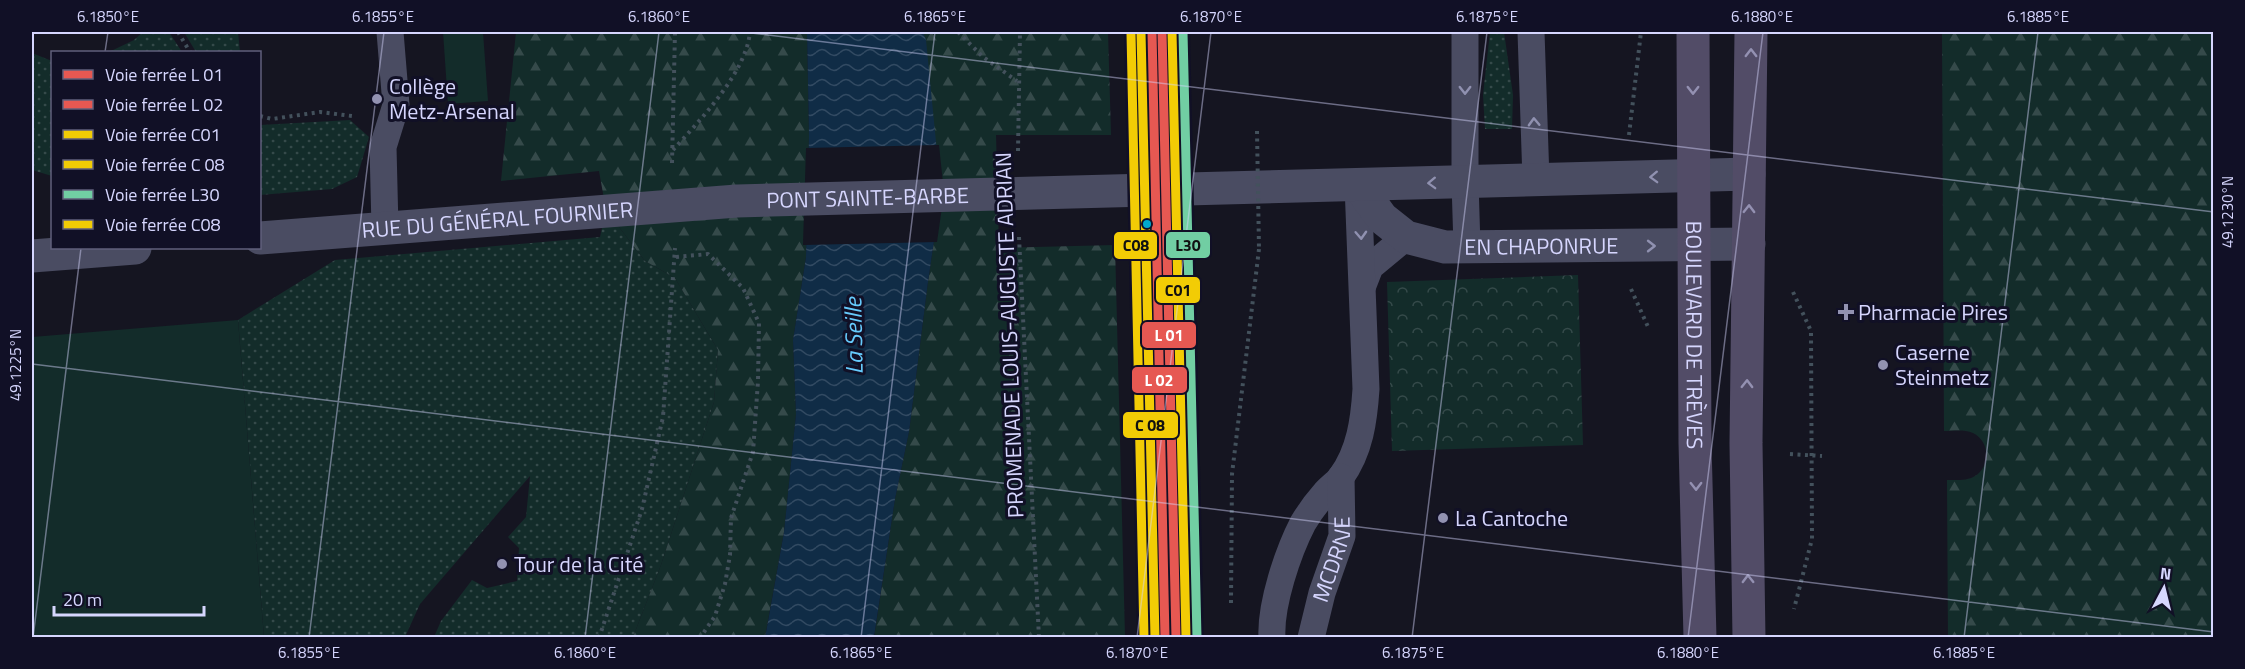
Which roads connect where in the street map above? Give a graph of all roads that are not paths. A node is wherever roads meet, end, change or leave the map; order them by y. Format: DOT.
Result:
graph roads {
  1 [pos="390,32"];
  2 [pos="1465,32"];
  3 [pos="1531,32"];
  4 [pos="1693,32"];
  5 [pos="1751,32"];
  6 [pos="1749,174"];
  7 [pos="1693,176"];
  8 [pos="1536,180"];
  9 [pos="1465,182"];
  10 [pos="1358,185"];
  11 [pos="737,201"];
  12 [pos="385,228"];
  13 [pos="1406,237"];
  14 [pos="261,238"];
  15 [pos="1749,244"];
  16 [pos="1693,246"];
  17 [pos="1467,247"];
  18 [pos="122,249"];
  19 [pos="32,256"];
  20 [pos="1363,285"];
  21 [pos="1341,477"];
  22 [pos="1272,638"];
  23 [pos="1311,638"];
  24 [pos="1700,638"];
  25 [pos="1749,638"];
  1 -- 12 [label="lane"];
  2 -- 9 [label="lane, one-way"];
  8 -- 3 [label="lane, one-way"];
  4 -- 7 [label="main road, BOULEVARD DE TRÈVES, one-way"];
  6 -- 5 [label="main road, one-way"];
  6 -- 7 [label="street"];
  15 -- 6 [label="main road, one-way"];
  7 -- 8 [label="street, one-way"];
  7 -- 16 [label="main road, BOULEVARD DE TRÈVES"];
  8 -- 9 [label="street"];
  9 -- 10 [label="street, one-way"];
  9 -- 17 [label="lane"];
  10 -- 11 [label="street, PONT SAINTE-BARBE"];
  10 -- 13 [label="street, EN CHAPONRUE"];
  10 -- 20 [label="lane, one-way"];
  11 -- 12 [label="street, RUE DU GÉNÉRAL FOURNIER"];
  12 -- 14 [label="street, RUE DU GÉNÉRAL FOURNIER"];
  13 -- 17 [label="street, EN CHAPONRUE"];
  13 -- 20 [label="lane"];
  15 -- 16 [label="street, EN CHAPONRUE"];
  25 -- 15 [label="main road, one-way"];
  17 -- 16 [label="street, EN CHAPONRUE, one-way"];
  16 -- 24 [label="main road, BOULEVARD DE TRÈVES, one-way"];
  18 -- 19 [label="street"];
  20 -- 21 [label="lane"];
  21 -- 22 [label="lane"];
  21 -- 23 [label="lane, MCDRIVE"];
}
